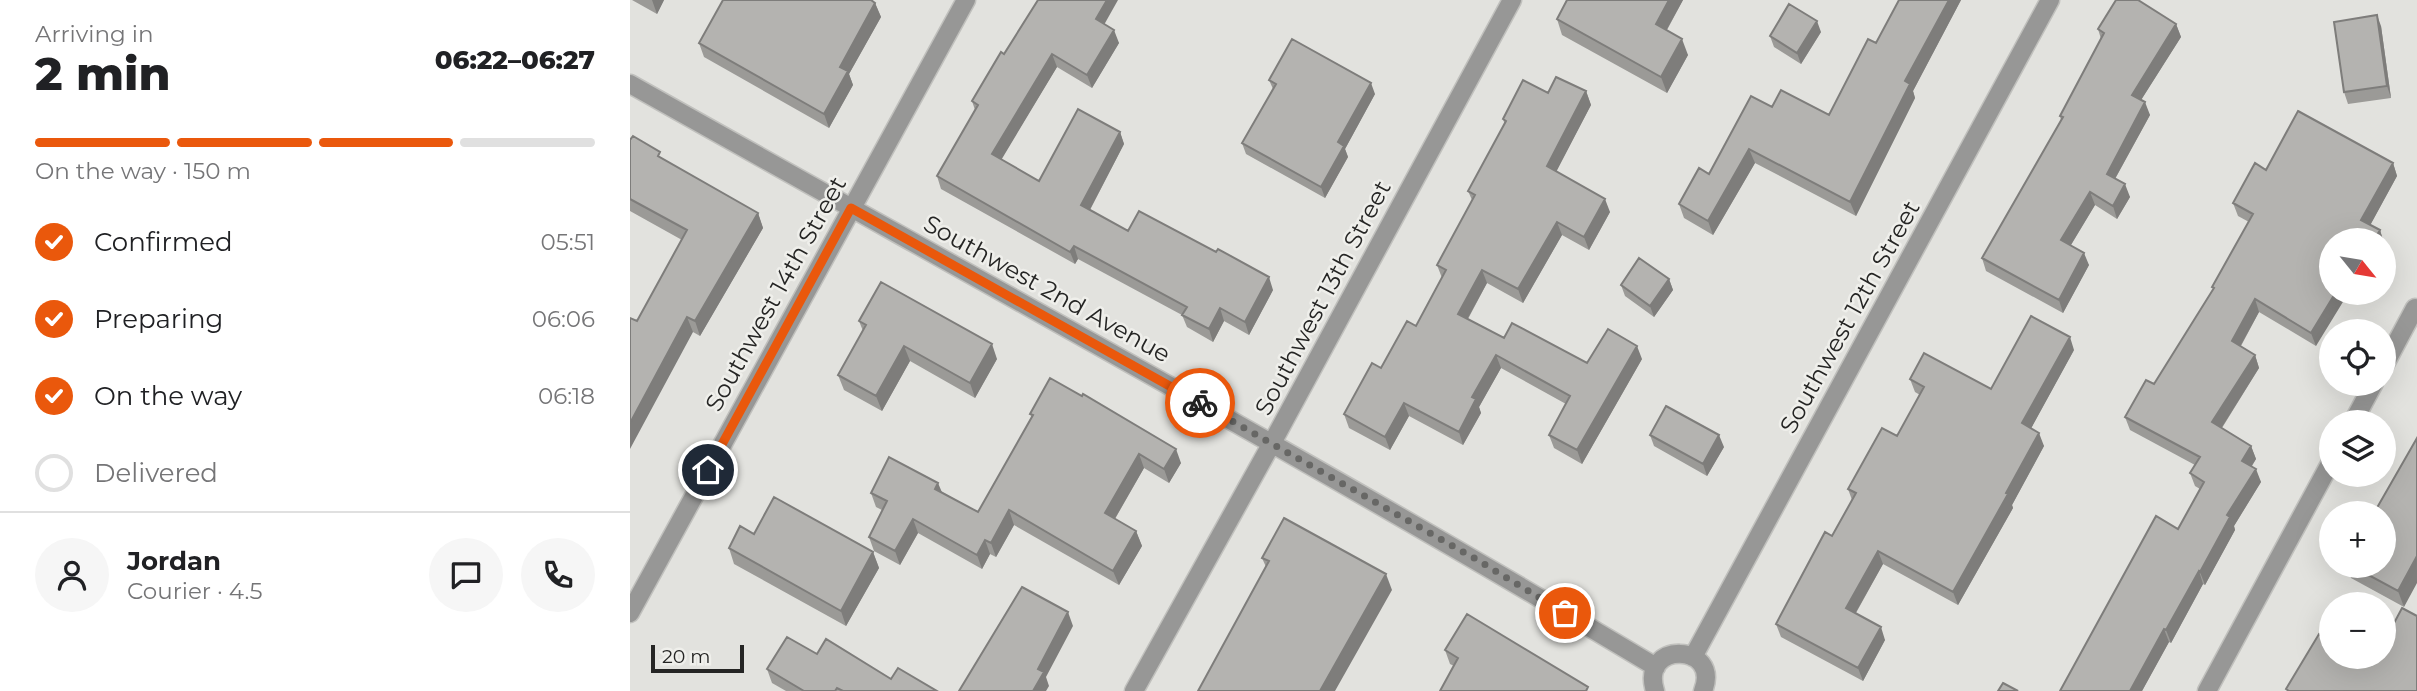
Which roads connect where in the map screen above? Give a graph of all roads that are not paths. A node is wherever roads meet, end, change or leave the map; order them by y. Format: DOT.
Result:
graph roads {
  1 [pos="966,0"];
  2 [pos="1512,0"];
  3 [pos="2050,0"];
  4 [pos="630,84"];
  5 [pos="851,208"];
  6 [pos="2415,308"];
  7 [pos="2396,344"];
  8 [pos="1272,443"];
  9 [pos="2319,485"];
  10 [pos="630,613"];
  11 [pos="1693,657"];
  12 [pos="1656,667"];
  13 [pos="1134,691"];
  14 [pos="1655,691"];
  15 [pos="1703,691"];
  16 [pos="2207,691"];
  1 -- 5 [label="street, Southwest 14th Street"];
  2 -- 8 [label="street, Southwest 13th Street"];
  3 -- 11 [label="street, Southwest 12th Street"];
  4 -- 5 [label="street, Southwest 2nd Avenue"];
  5 -- 8 [label="street, Southwest 2nd Avenue"];
  5 -- 10 [label="street, Southwest 14th Street"];
  6 -- 7 [label="street"];
  8 -- 12 [label="street, Southwest 2nd Avenue"];
  8 -- 13 [label="street, Southwest 13th Street"];
  9 -- 16 [label="street"];
  11 -- 12 [label="street"];
  11 -- 15 [label="street"];
  12 -- 14 [label="street"];
}
